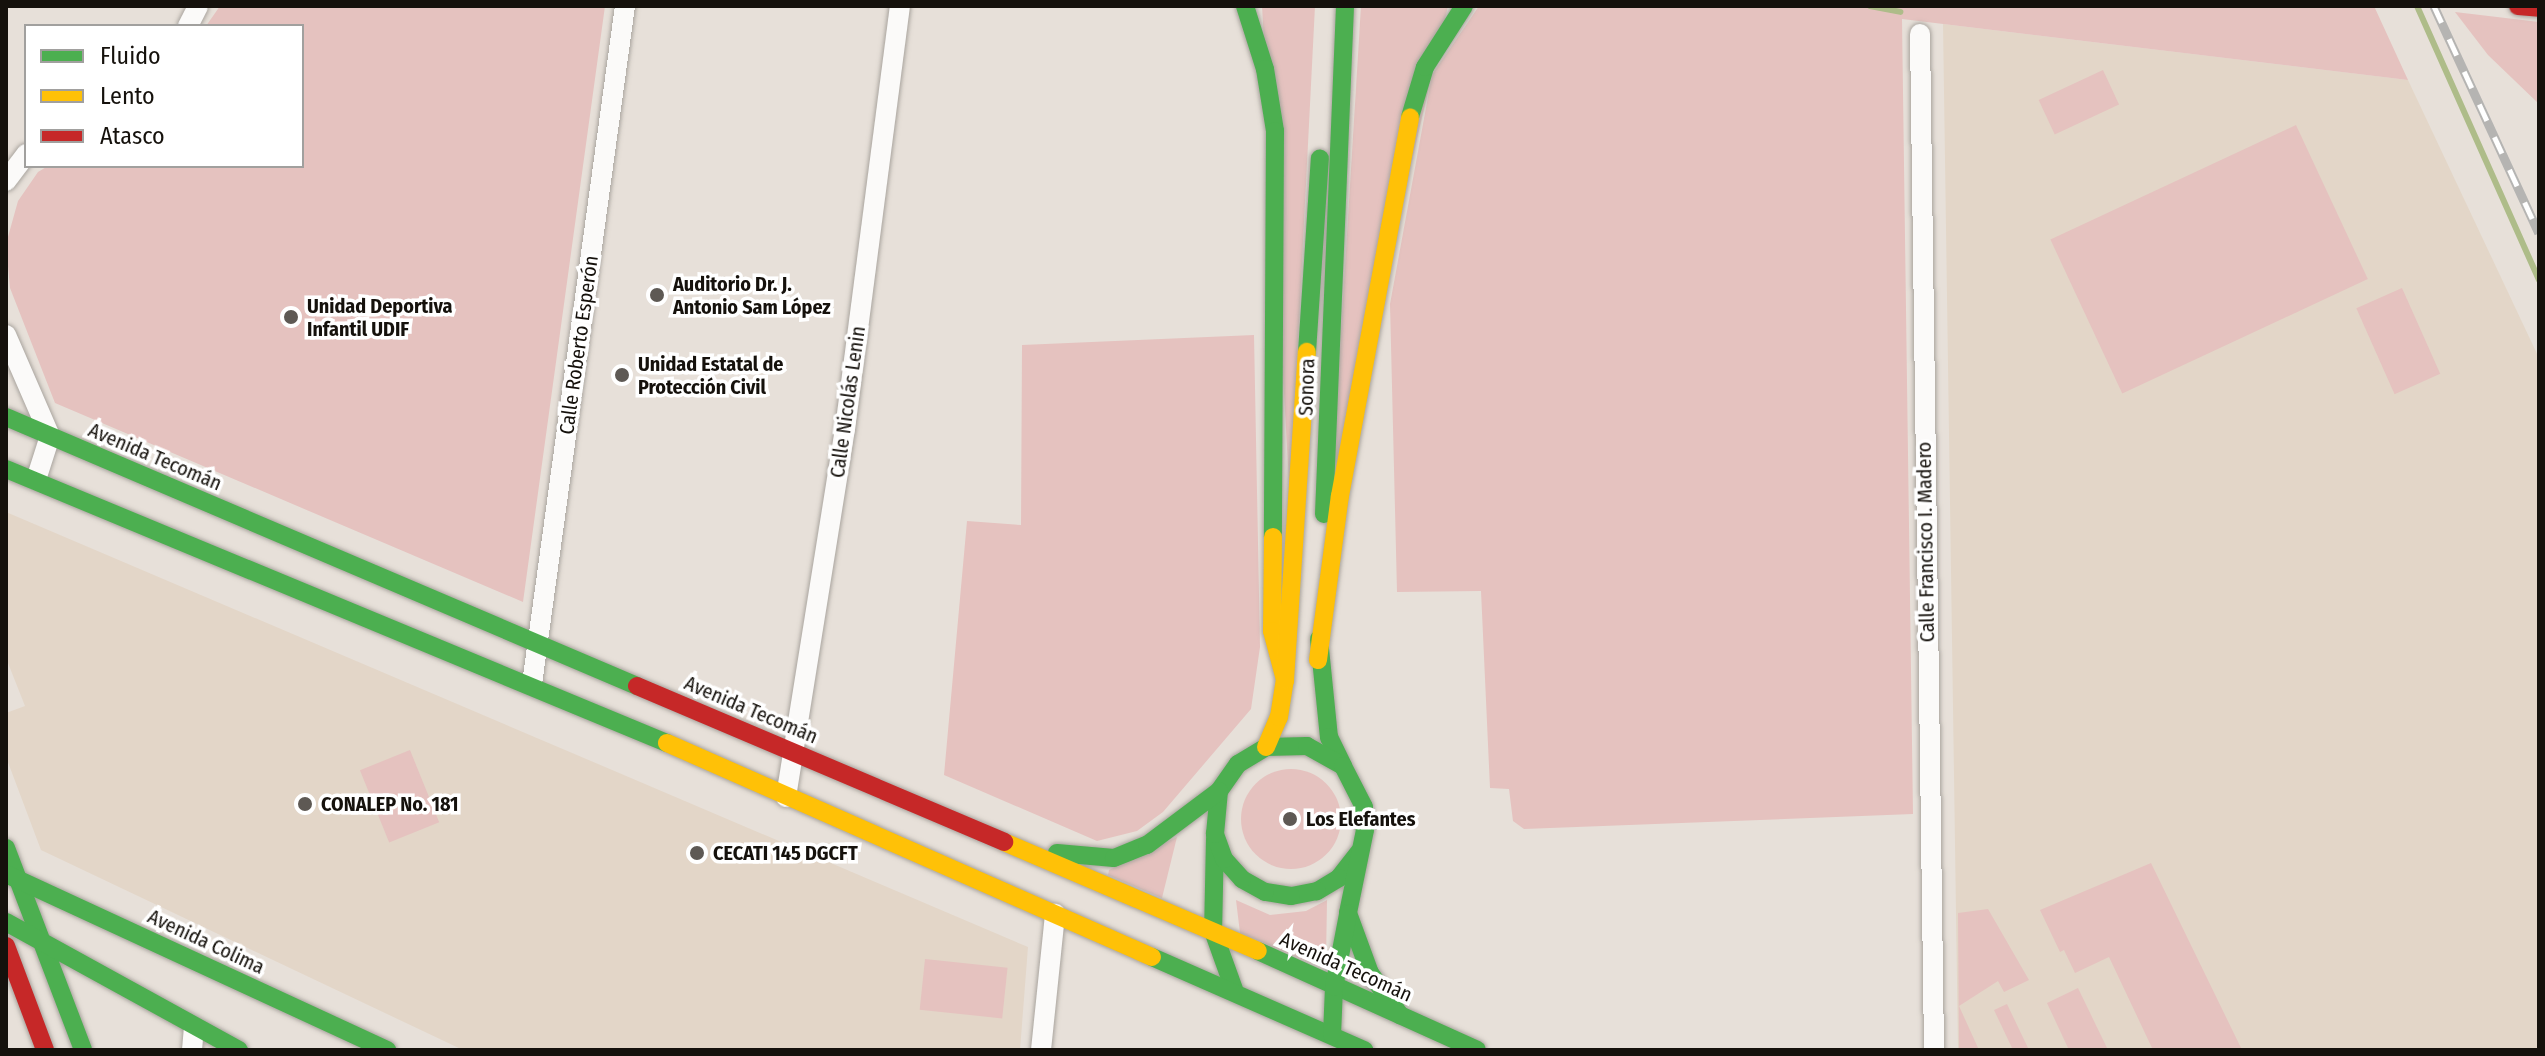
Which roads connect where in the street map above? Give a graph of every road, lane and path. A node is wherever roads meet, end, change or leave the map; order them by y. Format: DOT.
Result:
graph roads {
  1 [pos="198,6"];
  2 [pos="625,6"];
  3 [pos="900,6"];
  4 [pos="1245,6"];
  5 [pos="1330,6"];
  6 [pos="1345,6"];
  7 [pos="1464,6"];
  8 [pos="2518,6"];
  9 [pos="2539,8"];
  10 [pos="189,24"];
  11 [pos="1920,34"];
  12 [pos="24,157"];
  13 [pos="6,181"];
  14 [pos="6,335"];
  15 [pos="6,417"];
  16 [pos="50,436"];
  17 [pos="6,469"];
  18 [pos="36,480"];
  19 [pos="539,643"];
  20 [pos="1318,660"];
  21 [pos="1285,680"];
  22 [pos="532,684"];
  23 [pos="1266,747"];
  24 [pos="797,753"];
  25 [pos="1343,766"];
  26 [pos="1219,791"];
  27 [pos="786,797"];
  28 [pos="1215,834"];
  29 [pos="990,836"];
  30 [pos="6,848"];
  31 [pos="1359,852"];
  32 [pos="12,877"];
  33 [pos="1348,913"];
  34 [pos="1055,914"];
  35 [pos="6,922"];
  36 [pos="1213,931"];
  37 [pos="41,940"];
  38 [pos="6,946"];
  39 [pos="1334,987"];
  40 [pos="1235,992"];
  41 [pos="1400,1015"];
  42 [pos="194,1028"];
  43 [pos="1332,1042"];
  44 [pos="45,1050"];
  45 [pos="83,1050"];
  46 [pos="192,1050"];
  47 [pos="239,1050"];
  48 [pos="387,1050"];
  49 [pos="1041,1050"];
  50 [pos="1364,1050"];
  51 [pos="1477,1050"];
  52 [pos="1934,1050"];
  1 -- 10 [label="street"];
  2 -- 19 [label="street, Calle Roberto Esperón"];
  3 -- 24 [label="street, Calle Nicolás Lenin"];
  4 -- 21 [label="main road"];
  5 -- 21 [label="main road, Sonora"];
  6 -- 20 [label="main road, Sonora"];
  7 -- 20 [label="main road"];
  8 -- 9 [label="main road"];
  11 -- 52 [label="street, Calle Francisco I. Madero"];
  12 -- 13 [label="street"];
  14 -- 16 [label="street"];
  15 -- 16 [label="main road, Avenida Tecomán"];
  16 -- 18 [label="street"];
  16 -- 19 [label="main road, Avenida Tecomán"];
  17 -- 18 [label="main road"];
  18 -- 22 [label="main road"];
  19 -- 22 [label="street, Calle Roberto Esperón"];
  19 -- 24 [label="main road, Avenida Tecomán"];
  20 -- 25 [label="main road, Sonora"];
  21 -- 23 [label="main road, Sonora"];
  22 -- 27 [label="main road"];
  23 -- 25 [label="main road"];
  23 -- 26 [label="main road"];
  24 -- 27 [label="street, Calle Nicolás Lenin"];
  24 -- 29 [label="main road, Avenida Tecomán"];
  25 -- 31 [label="main road, Sonora"];
  26 -- 28 [label="main road"];
  26 -- 29 [label="main road"];
  27 -- 34 [label="main road"];
  28 -- 31 [label="main road"];
  28 -- 36 [label="main road"];
  29 -- 36 [label="main road, Avenida Tecomán"];
  30 -- 32 [label="main road"];
  31 -- 33 [label="main road, Sonora"];
  32 -- 37 [label="main road"];
  32 -- 48 [label="main road, Avenida Colima"];
  33 -- 39 [label="main road, Sonora"];
  33 -- 41 [label="main road"];
  34 -- 40 [label="main road"];
  34 -- 49 [label="street"];
  35 -- 37 [label="main road"];
  36 -- 39 [label="main road, Avenida Tecomán"];
  36 -- 40 [label="main road"];
  37 -- 42 [label="main road"];
  37 -- 45 [label="main road"];
  38 -- 44 [label="main road"];
  39 -- 41 [label="main road, Avenida Tecomán"];
  39 -- 43 [label="main road, Sonora"];
  40 -- 43 [label="main road"];
  41 -- 51 [label="main road, Avenida Tecomán"];
  42 -- 46 [label="street"];
  42 -- 47 [label="main road"];
  43 -- 50 [label="main road"];
}
